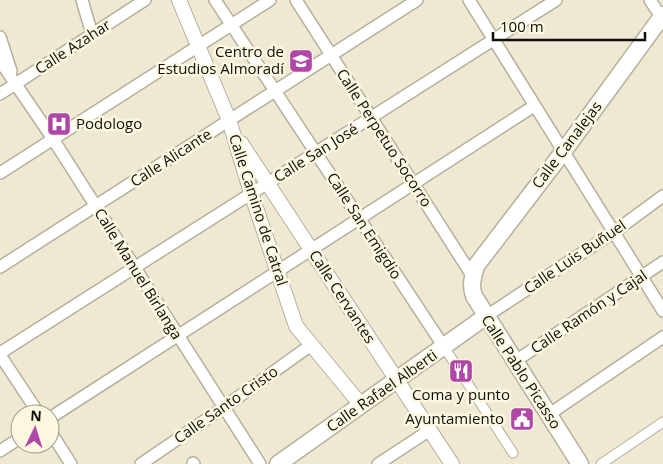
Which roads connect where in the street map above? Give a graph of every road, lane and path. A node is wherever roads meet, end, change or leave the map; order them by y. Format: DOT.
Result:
graph roads {
  1 [pos="82,0"];
  2 [pos="145,0"];
  3 [pos="179,0"];
  4 [pos="215,0"];
  5 [pos="270,0"];
  6 [pos="296,0"];
  7 [pos="417,0"];
  8 [pos="469,0"];
  9 [pos="556,0"];
  10 [pos="650,0"];
  11 [pos="662,17"];
  12 [pos="232,25"];
  13 [pos="92,34"];
  14 [pos="0,37"];
  15 [pos="493,40"];
  16 [pos="199,46"];
  17 [pos="331,55"];
  18 [pos="0,62"];
  19 [pos="15,84"];
  20 [pos="275,91"];
  21 [pos="0,94"];
  22 [pos="534,106"];
  23 [pos="371,117"];
  24 [pos="230,125"];
  25 [pos="53,139"];
  26 [pos="316,152"];
  27 [pos="563,152"];
  28 [pos="0,173"];
  29 [pos="267,183"];
  30 [pos="413,184"];
  31 [pos="251,194"];
  32 [pos="663,196"];
  33 [pos="95,206"];
  34 [pos="359,218"];
  35 [pos="614,232"];
  36 [pos="311,250"];
  37 [pos="663,262"];
  38 [pos="0,267"];
  39 [pos="134,268"];
  40 [pos="277,271"];
  41 [pos="473,277"];
  42 [pos="642,277"];
  43 [pos="663,311"];
  44 [pos="486,317"];
  45 [pos="178,336"];
  46 [pos="663,337"];
  47 [pos="311,345"];
  48 [pos="444,348"];
  49 [pos="0,354"];
  50 [pos="514,362"];
  51 [pos="397,380"];
  52 [pos="32,404"];
  53 [pos="361,404"];
  54 [pos="224,408"];
  55 [pos="60,412"];
  56 [pos="548,416"];
  57 [pos="663,422"];
  58 [pos="430,430"];
  59 [pos="60,447"];
  60 [pos="513,453"];
  61 [pos="71,464"];
  62 [pos="141,464"];
  63 [pos="260,464"];
  64 [pos="278,464"];
  65 [pos="378,464"];
  66 [pos="452,464"];
  67 [pos="580,464"];
  68 [pos="601,464"];
  1 -- 13 [label="street"];
  2 -- 13 [label="street, Calle Azahar"];
  3 -- 16 [label="street, Calle Camino de Catral"];
  4 -- 12 [label="street, Calle San Emigdio"];
  5 -- 12 [label="street"];
  6 -- 17 [label="street, Calle Perpetuo Socorro"];
  7 -- 17 [label="street, Calle Alicante"];
  8 -- 15 [label="street"];
  9 -- 15 [label="street, Calle San José"];
  10 -- 11 [label="street"];
  11 -- 27 [label="main road, Calle Canalejas"];
  12 -- 16 [label="street"];
  12 -- 20 [label="street, Calle San Emigdio"];
  13 -- 19 [label="street, Calle Azahar"];
  14 -- 19 [label="street"];
  15 -- 22 [label="street"];
  15 -- 23 [label="street, Calle San José"];
  16 -- 24 [label="street, Calle Camino de Catral"];
  16 -- 25 [label="street"];
  17 -- 20 [label="street, Calle Alicante"];
  17 -- 23 [label="street, Calle Perpetuo Socorro"];
  18 -- 19 [label="street, Calle Manuel Birlanga"];
  19 -- 21 [label="street, Calle Azahar"];
  19 -- 25 [label="street, Calle Manuel Birlanga"];
  20 -- 24 [label="street, Calle Alicante"];
  20 -- 26 [label="street, Calle San Emigdio"];
  22 -- 27 [label="street"];
  22 -- 30 [label="street"];
  23 -- 26 [label="street, Calle San José"];
  23 -- 30 [label="street, Calle Perpetuo Socorro"];
  24 -- 29 [label="street, Calle Cervantes"];
  24 -- 31 [label="street, Calle Camino de Catral"];
  24 -- 33 [label="street, Calle Alicante"];
  25 -- 28 [label="street"];
  25 -- 33 [label="street, Calle Manuel Birlanga"];
  26 -- 29 [label="street, Calle San José"];
  26 -- 34 [label="street, Calle San Emigdio"];
  27 -- 35 [label="street"];
  27 -- 41 [label="main road, Calle Canalejas"];
  29 -- 31 [label="street, Calle San José"];
  29 -- 36 [label="street, Calle Cervantes"];
  30 -- 34 [label="street"];
  30 -- 41 [label="street, Calle Perpetuo Socorro"];
  31 -- 39 [label="street, Calle San José"];
  31 -- 40 [label="street, Calle Camino de Catral"];
  32 -- 35 [label="street, Calle Luis Buñuel"];
  33 -- 38 [label="street, Calle Alicante"];
  33 -- 39 [label="street, Calle Manuel Birlanga"];
  34 -- 36 [label="street"];
  34 -- 48 [label="street, Calle San Emigdio"];
  35 -- 42 [label="street"];
  35 -- 44 [label="street, Calle Luis Buñuel"];
  36 -- 40 [label="street"];
  36 -- 51 [label="street, Calle Cervantes"];
  37 -- 42 [label="street, Calle Ramón y Cajal"];
  39 -- 45 [label="street, Calle Manuel Birlanga"];
  39 -- 49 [label="street, Calle San José"];
  40 -- 45 [label="street"];
  40 -- 47 [label="street, Calle Camino de Catral"];
  41 -- 44 [label="main road, Calle Pablo Picasso"];
  42 -- 43 [label="street"];
  42 -- 50 [label="street, Calle Ramón y Cajal"];
  44 -- 48 [label="main road, Calle Rafael Alberti"];
  44 -- 50 [label="main road, Calle Pablo Picasso"];
  45 -- 54 [label="street, Calle Manuel Birlanga"];
  45 -- 55 [label="street"];
  46 -- 56 [label="street"];
  47 -- 53 [label="street, Calle Camino de Catral"];
  47 -- 54 [label="street, Calle Santo Cristo"];
  48 -- 51 [label="main road, Calle Rafael Alberti"];
  48 -- 60 [label="street, Calle San Emigdio"];
  49 -- 52 [label="street"];
  50 -- 56 [label="main road, Calle Pablo Picasso"];
  51 -- 53 [label="main road, Calle Rafael Alberti"];
  51 -- 58 [label="street, Calle Cervantes"];
  53 -- 64 [label="main road, Calle Rafael Alberti"];
  54 -- 62 [label="street, Calle Santo Cristo"];
  54 -- 63 [label="street, Calle Manuel Birlanga"];
  56 -- 67 [label="main road, Calle Pablo Picasso"];
  57 -- 68 [label="street"];
  58 -- 65 [label="street"];
  58 -- 66 [label="street, Calle Cervantes"];
  59 -- 61 [label="street"];
}
